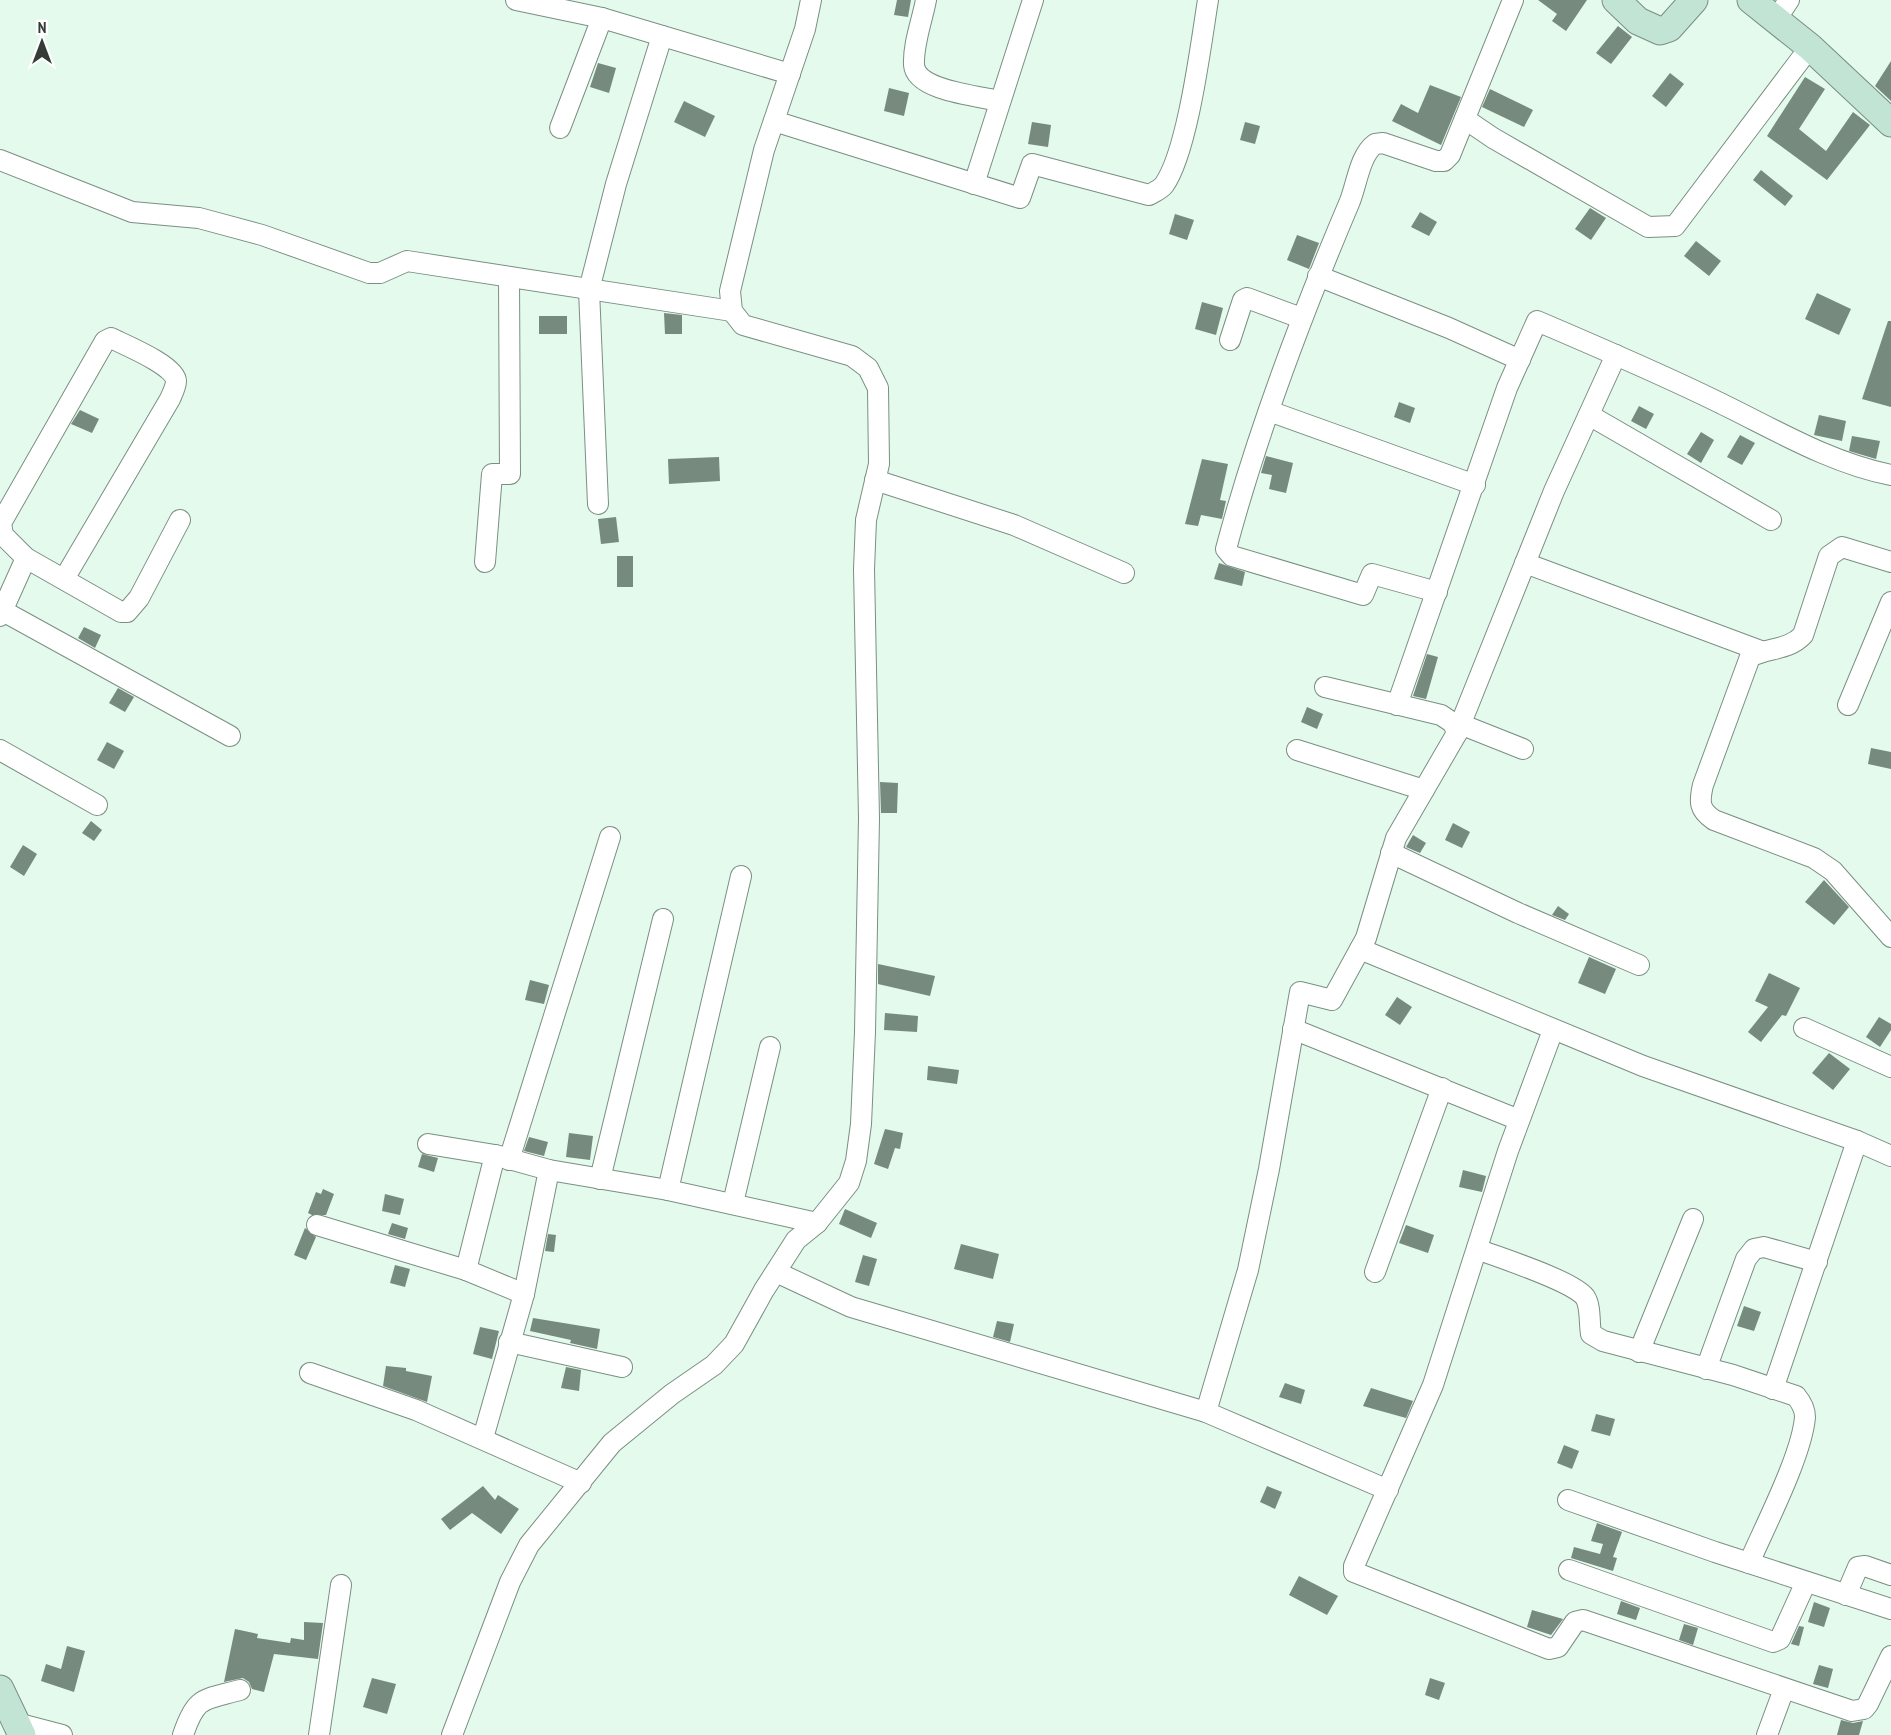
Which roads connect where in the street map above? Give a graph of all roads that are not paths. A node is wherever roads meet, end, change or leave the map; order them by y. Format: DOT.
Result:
graph roads {
  1 [pos="516,0"];
  2 [pos="811,0"];
  3 [pos="926,0"];
  4 [pos="1033,0"];
  5 [pos="1208,0"];
  6 [pos="1513,0"];
  7 [pos="1616,0"];
  8 [pos="1694,0"];
  9 [pos="1751,0"];
  10 [pos="1782,11"];
  11 [pos="602,18"];
  12 [pos="662,36"];
  13 [pos="1810,47"];
  14 [pos="790,74"];
  15 [pos="1000,101"];
  16 [pos="1465,119"];
  17 [pos="774,121"];
  18 [pos="1891,123"];
  19 [pos="560,128"];
  20 [pos="0,160"];
  21 [pos="974,183"];
  22 [pos="1318,276"];
  23 [pos="508,277"];
  24 [pos="589,290"];
  25 [pos="732,311"];
  26 [pos="1301,318"];
  27 [pos="1230,340"];
  28 [pos="1616,355"];
  29 [pos="1520,360"];
  30 [pos="1269,411"];
  31 [pos="1589,415"];
  32 [pos="1891,476"];
  33 [pos="875,480"];
  34 [pos="1475,485"];
  35 [pos="598,504"];
  36 [pos="180,520"];
  37 [pos="1771,520"];
  38 [pos="26,558"];
  39 [pos="485,562"];
  40 [pos="1891,562"];
  41 [pos="1525,563"];
  42 [pos="1124,573"];
  43 [pos="64,579"];
  44 [pos="1437,592"];
  45 [pos="1891,602"];
  46 [pos="1,613"];
  47 [pos="1761,651"];
  48 [pos="1325,687"];
  49 [pos="1397,705"];
  50 [pos="1848,705"];
  51 [pos="1458,728"];
  52 [pos="230,736"];
  53 [pos="1522,749"];
  54 [pos="0,750"];
  55 [pos="1296,750"];
  56 [pos="1424,790"];
  57 [pos="97,805"];
  58 [pos="610,837"];
  59 [pos="1391,854"];
  60 [pos="741,876"];
  61 [pos="663,919"];
  62 [pos="1891,937"];
  63 [pos="1360,949"];
  64 [pos="1640,965"];
  65 [pos="1804,1028"];
  66 [pos="1293,1029"];
  67 [pos="1554,1030"];
  68 [pos="770,1047"];
  69 [pos="1891,1067"];
  70 [pos="1442,1088"];
  71 [pos="1519,1120"];
  72 [pos="1857,1141"];
  73 [pos="428,1144"];
  74 [pos="1891,1156"];
  75 [pos="502,1157"];
  76 [pos="549,1170"];
  77 [pos="600,1179"];
  78 [pos="668,1190"];
  79 [pos="733,1203"];
  80 [pos="1693,1219"];
  81 [pos="817,1223"];
  82 [pos="317,1225"];
  83 [pos="1477,1249"];
  84 [pos="1817,1262"];
  85 [pos="466,1270"];
  86 [pos="776,1272"];
  87 [pos="1375,1272"];
  88 [pos="524,1294"];
  89 [pos="508,1342"];
  90 [pos="1640,1352"];
  91 [pos="622,1367"];
  92 [pos="1706,1369"];
  93 [pos="310,1373"];
  94 [pos="1773,1389"];
  95 [pos="1206,1412"];
  96 [pos="483,1438"];
  97 [pos="580,1483"];
  98 [pos="1388,1490"];
  99 [pos="1568,1500"];
  100 [pos="1749,1563"];
  101 [pos="1569,1570"];
  102 [pos="1891,1575"];
  103 [pos="1806,1582"];
  104 [pos="341,1585"];
  105 [pos="1846,1595"];
  106 [pos="1891,1609"];
  107 [pos="1891,1656"];
  108 [pos="0,1689"];
  109 [pos="1784,1689"];
  110 [pos="240,1690"];
  111 [pos="19,1729"];
  112 [pos="62,1735"];
  113 [pos="183,1735"];
  114 [pos="319,1735"];
  115 [pos="452,1735"];
  116 [pos="1767,1735"];
  1 -- 11 [label="street"];
  2 -- 14 [label="street"];
  3 -- 15 [label="street"];
  4 -- 15 [label="street"];
  5 -- 21 [label="street"];
  6 -- 16 [label="street"];
  7 -- 8 [label="street"];
  9 -- 10 [label="street"];
  10 -- 13 [label="street"];
  11 -- 12 [label="street"];
  11 -- 19 [label="street"];
  12 -- 14 [label="street"];
  12 -- 24 [label="street"];
  13 -- 16 [label="street"];
  13 -- 18 [label="street"];
  14 -- 17 [label="street"];
  15 -- 21 [label="street"];
  16 -- 22 [label="street"];
  17 -- 21 [label="street"];
  17 -- 25 [label="street"];
  20 -- 23 [label="street"];
  22 -- 26 [label="street"];
  22 -- 29 [label="street"];
  23 -- 24 [label="street"];
  23 -- 39 [label="street"];
  24 -- 25 [label="street"];
  24 -- 35 [label="street"];
  25 -- 33 [label="street"];
  26 -- 27 [label="street"];
  26 -- 30 [label="street"];
  28 -- 29 [label="street"];
  28 -- 31 [label="street"];
  28 -- 32 [label="street"];
  29 -- 34 [label="street"];
  30 -- 34 [label="street"];
  30 -- 44 [label="street"];
  31 -- 37 [label="street"];
  31 -- 41 [label="street"];
  33 -- 42 [label="street"];
  33 -- 81 [label="street"];
  34 -- 44 [label="street"];
  36 -- 43 [label="street"];
  38 -- 43 [label="street"];
  38 -- 43 [label="street"];
  38 -- 46 [label="street"];
  40 -- 47 [label="street"];
  41 -- 47 [label="street"];
  41 -- 51 [label="street"];
  44 -- 49 [label="street"];
  45 -- 50 [label="street"];
  46 -- 52 [label="street"];
  47 -- 62 [label="street"];
  48 -- 49 [label="street"];
  49 -- 51 [label="street"];
  51 -- 53 [label="street"];
  51 -- 56 [label="street"];
  54 -- 57 [label="street"];
  55 -- 56 [label="street"];
  56 -- 59 [label="street"];
  58 -- 75 [label="street"];
  59 -- 63 [label="street"];
  59 -- 64 [label="street"];
  60 -- 78 [label="street"];
  61 -- 77 [label="street"];
  63 -- 66 [label="street"];
  63 -- 67 [label="street"];
  65 -- 69 [label="street"];
  66 -- 70 [label="street"];
  66 -- 95 [label="street"];
  67 -- 71 [label="street"];
  67 -- 72 [label="street"];
  68 -- 79 [label="street"];
  70 -- 71 [label="street"];
  70 -- 87 [label="street"];
  71 -- 83 [label="street"];
  72 -- 74 [label="street"];
  72 -- 84 [label="street"];
  73 -- 75 [label="street"];
  75 -- 76 [label="street"];
  75 -- 85 [label="street"];
  76 -- 77 [label="street"];
  76 -- 88 [label="street"];
  77 -- 78 [label="street"];
  78 -- 79 [label="street"];
  79 -- 81 [label="street"];
  80 -- 90 [label="street"];
  81 -- 86 [label="street"];
  82 -- 85 [label="street"];
  83 -- 90 [label="street"];
  83 -- 98 [label="street"];
  84 -- 92 [label="street"];
  84 -- 94 [label="street"];
  85 -- 88 [label="street"];
  86 -- 95 [label="street"];
  86 -- 97 [label="street"];
  88 -- 89 [label="street"];
  89 -- 91 [label="street"];
  89 -- 96 [label="street"];
  90 -- 92 [label="street"];
  92 -- 94 [label="street"];
  93 -- 96 [label="street"];
  94 -- 100 [label="street"];
  95 -- 98 [label="street"];
  96 -- 97 [label="street"];
  97 -- 115 [label="street"];
  98 -- 109 [label="street"];
  99 -- 100 [label="street"];
  100 -- 103 [label="street"];
  101 -- 103 [label="street"];
  102 -- 105 [label="street"];
  103 -- 105 [label="street"];
  104 -- 114 [label="street"];
  105 -- 106 [label="street"];
  107 -- 109 [label="street"];
  108 -- 111 [label="street"];
  109 -- 116 [label="street"];
  110 -- 113 [label="street"];
  111 -- 112 [label="street"];
}
